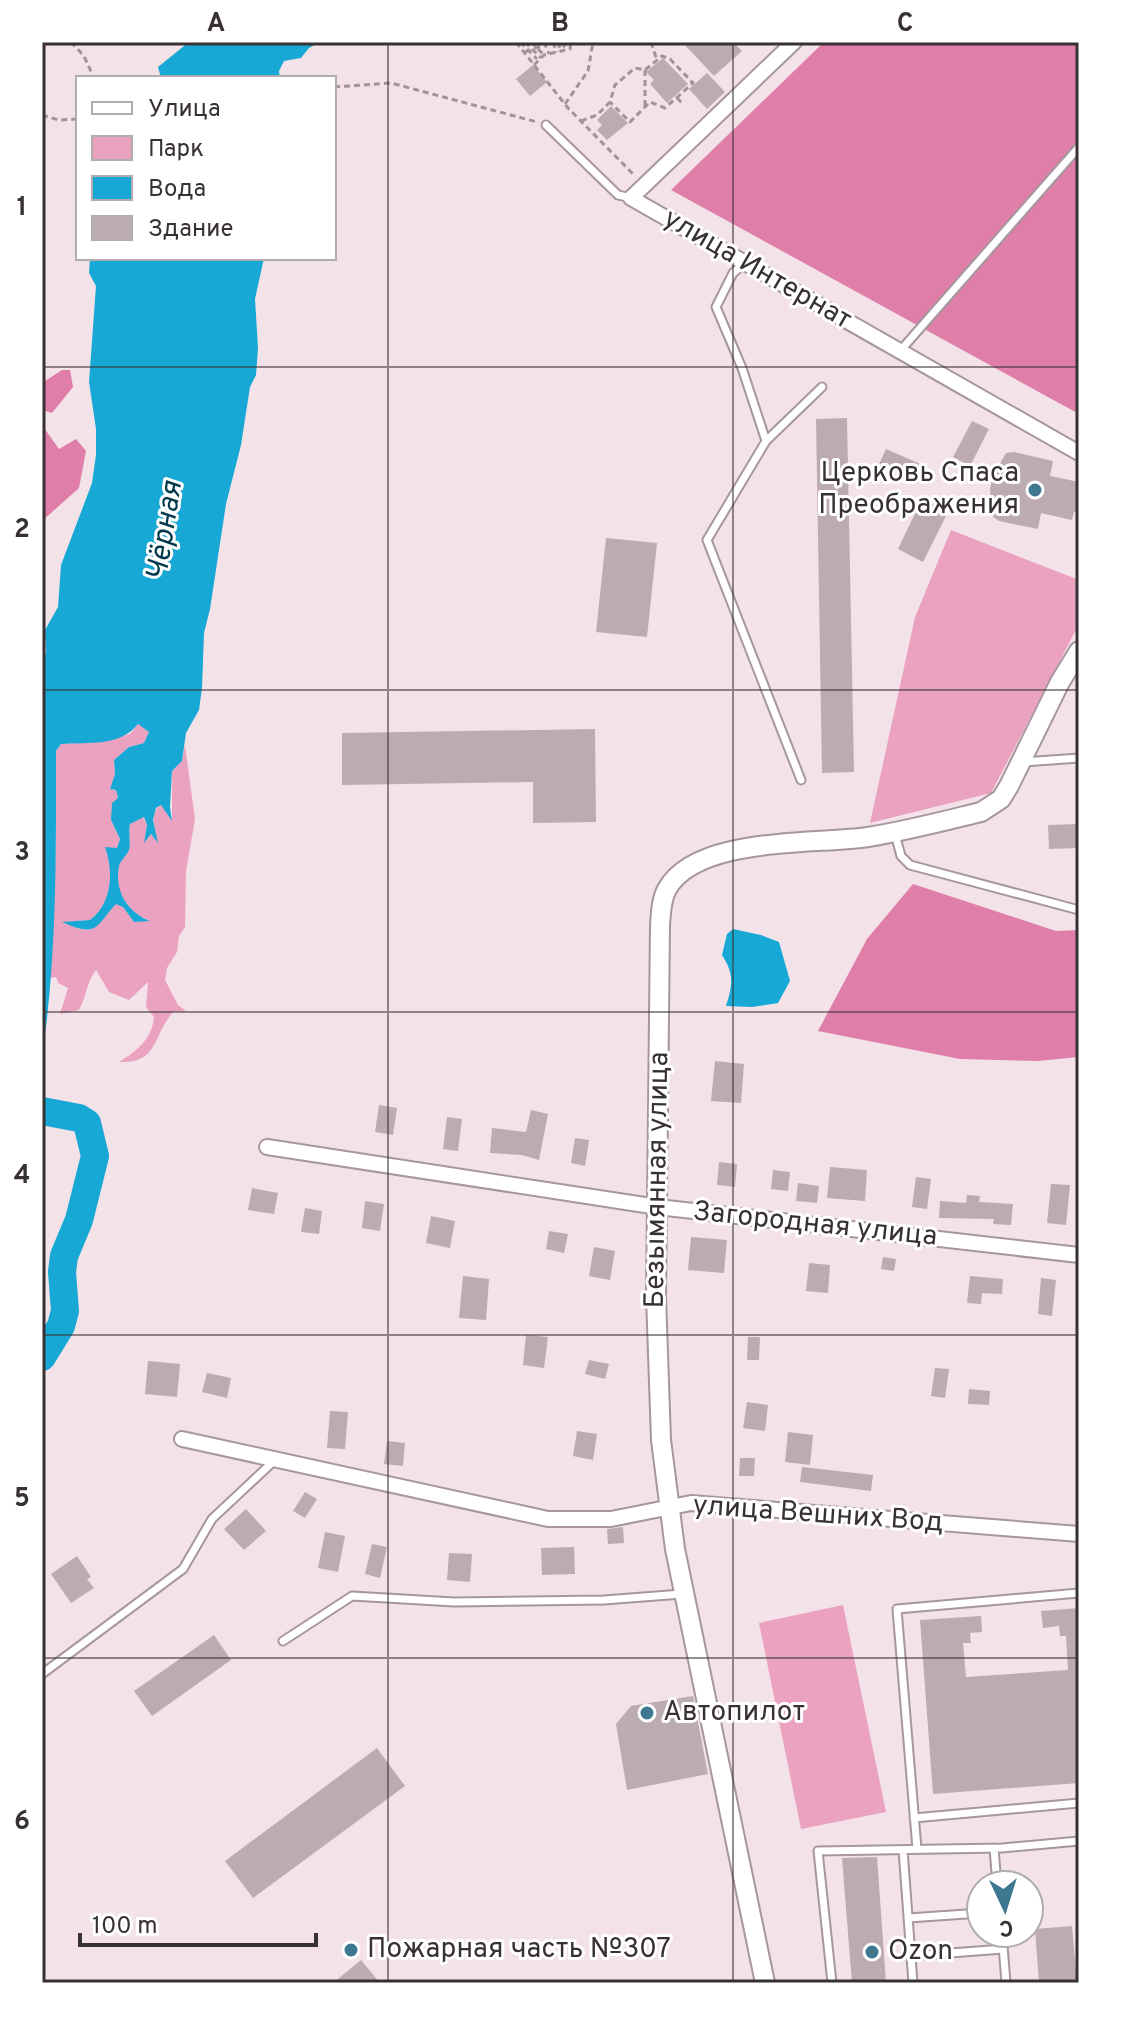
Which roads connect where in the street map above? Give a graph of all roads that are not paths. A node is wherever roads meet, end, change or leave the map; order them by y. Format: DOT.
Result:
graph roads {
  1 [pos="793,42"];
  2 [pos="546,125"];
  3 [pos="1079,147"];
  4 [pos="631,198"];
  5 [pos="745,263"];
  6 [pos="900,351"];
  7 [pos="822,387"];
  8 [pos="766,441"];
  9 [pos="1079,453"];
  10 [pos="1079,651"];
  11 [pos="1079,758"];
  12 [pos="1021,762"];
  13 [pos="801,780"];
  14 [pos="894,832"];
  15 [pos="1079,910"];
  16 [pos="267,1147"];
  17 [pos="658,1207"];
  18 [pos="1079,1255"];
  19 [pos="182,1439"];
  20 [pos="276,1459"];
  21 [pos="669,1509"];
  22 [pos="1079,1534"];
  23 [pos="1079,1593"];
  24 [pos="684,1594"];
  25 [pos="283,1641"];
  26 [pos="42,1674"];
  27 [pos="1079,1803"];
  28 [pos="914,1818"];
  29 [pos="1079,1841"];
  30 [pos="994,1848"];
  31 [pos="917,1849"];
  32 [pos="903,1850"];
  33 [pos="996,1869"];
  34 [pos="965,1914"];
  35 [pos="908,1918"];
  36 [pos="1003,1949"];
  37 [pos="911,1956"];
  38 [pos="765,1983"];
  39 [pos="832,1983"];
  40 [pos="913,1983"];
  41 [pos="1006,1983"];
  1 -- 4 [label="street, улица Интернат"];
  2 -- 4 [label="lane"];
  3 -- 6 [label="lane"];
  4 -- 5 [label="street, улица Интернат"];
  5 -- 6 [label="street, улица Интернат"];
  5 -- 8 [label="lane"];
  6 -- 9 [label="street, улица Интернат"];
  7 -- 8 [label="lane"];
  8 -- 13 [label="lane"];
  10 -- 12 [label="street, Безымянная улица"];
  11 -- 12 [label="lane"];
  12 -- 14 [label="street, Безымянная улица"];
  14 -- 15 [label="lane"];
  14 -- 17 [label="street, Безымянная улица"];
  16 -- 17 [label="street, Загородная улица"];
  17 -- 18 [label="street, Загородная улица"];
  17 -- 21 [label="street, Безымянная улица"];
  19 -- 20 [label="street, улица Вешних Вод"];
  20 -- 21 [label="street, улица Вешних Вод"];
  20 -- 26 [label="lane"];
  21 -- 22 [label="street, улица Вешних Вод"];
  21 -- 24 [label="street, Безымянная улица"];
  23 -- 28 [label="lane"];
  24 -- 25 [label="lane"];
  24 -- 38 [label="street, Безымянная улица"];
  27 -- 28 [label="lane"];
  28 -- 31 [label="lane"];
  29 -- 30 [label="lane"];
  30 -- 31 [label="lane"];
  30 -- 33 [label="lane"];
  31 -- 32 [label="lane"];
  32 -- 35 [label="lane"];
  32 -- 39 [label="lane"];
  34 -- 35 [label="lane"];
  35 -- 37 [label="lane"];
  36 -- 37 [label="lane"];
  36 -- 41 [label="lane"];
  37 -- 40 [label="lane"];
}
